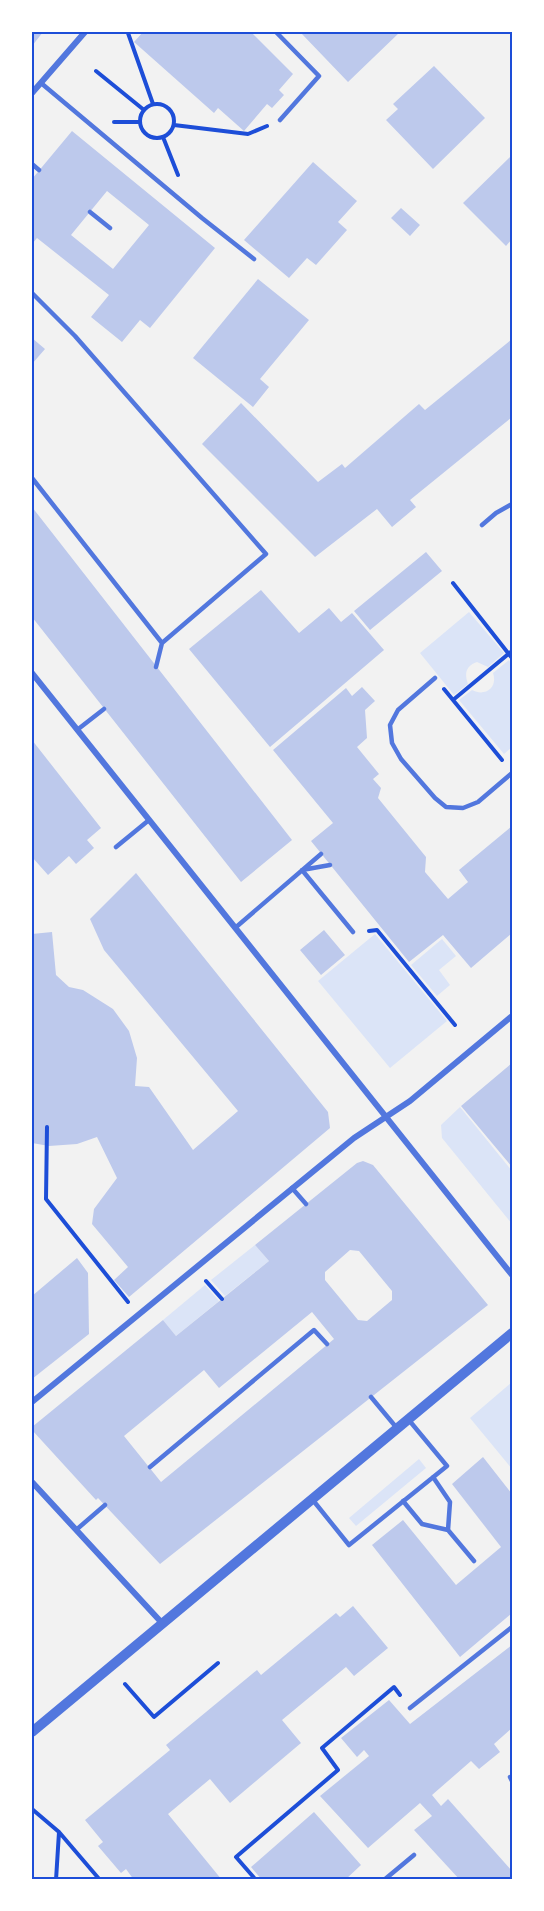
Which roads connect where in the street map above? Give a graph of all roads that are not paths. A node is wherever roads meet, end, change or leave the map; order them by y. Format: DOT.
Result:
graph roads {
  1 [pos="85,32"];
  2 [pos="276,32"];
  3 [pos="41,83"];
  4 [pos="32,93"];
  5 [pos="280,120"];
  6 [pos="32,164"];
  7 [pos="39,170"];
  8 [pos="90,212"];
  9 [pos="110,228"];
  10 [pos="254,260"];
  11 [pos="32,293"];
  12 [pos="32,478"];
  13 [pos="513,504"];
  14 [pos="482,525"];
  15 [pos="162,643"];
  16 [pos="156,667"];
  17 [pos="32,672"];
  18 [pos="435,678"];
  19 [pos="104,709"];
  20 [pos="77,730"];
  21 [pos="513,773"];
  22 [pos="149,820"];
  23 [pos="116,848"];
  24 [pos="321,854"];
  25 [pos="330,865"];
  26 [pos="302,870"];
  27 [pos="235,928"];
  28 [pos="353,932"];
  29 [pos="513,1016"];
  30 [pos="386,1117"];
  31 [pos="292,1188"];
  32 [pos="306,1204"];
  33 [pos="513,1275"];
  34 [pos="513,1334"];
  35 [pos="327,1344"];
  36 [pos="371,1397"];
  37 [pos="32,1402"];
  38 [pos="408,1419"];
  39 [pos="397,1428"];
  40 [pos="150,1467"];
  41 [pos="433,1477"];
  42 [pos="32,1482"];
  43 [pos="312,1499"];
  44 [pos="403,1501"];
  45 [pos="105,1505"];
  46 [pos="76,1530"];
  47 [pos="448,1530"];
  48 [pos="474,1561"];
  49 [pos="162,1623"];
  50 [pos="513,1627"];
  51 [pos="410,1708"];
  52 [pos="32,1732"];
  53 [pos="414,1855"];
  54 [pos="384,1880"];
  1 -- 3 [label="street"];
  2 -- 5 [label="lane"];
  3 -- 4 [label="street"];
  3 -- 10 [label="lane"];
  6 -- 7 [label="lane"];
  8 -- 9 [label="lane"];
  11 -- 15 [label="lane"];
  12 -- 15 [label="lane"];
  13 -- 14 [label="lane"];
  15 -- 16 [label="lane"];
  17 -- 20 [label="street"];
  18 -- 21 [label="lane"];
  19 -- 20 [label="lane"];
  20 -- 22 [label="street"];
  22 -- 23 [label="lane"];
  22 -- 27 [label="street"];
  24 -- 26 [label="lane"];
  25 -- 26 [label="lane"];
  26 -- 27 [label="lane"];
  26 -- 28 [label="lane"];
  27 -- 30 [label="street"];
  29 -- 30 [label="street"];
  30 -- 31 [label="street"];
  30 -- 33 [label="street"];
  31 -- 32 [label="lane"];
  31 -- 37 [label="street"];
  34 -- 38 [label="street"];
  35 -- 40 [label="lane"];
  36 -- 39 [label="lane"];
  38 -- 39 [label="street"];
  38 -- 41 [label="lane"];
  39 -- 43 [label="street"];
  41 -- 44 [label="lane"];
  41 -- 47 [label="lane"];
  42 -- 46 [label="street"];
  43 -- 44 [label="lane"];
  43 -- 49 [label="street"];
  44 -- 47 [label="lane"];
  45 -- 46 [label="lane"];
  46 -- 49 [label="street"];
  47 -- 48 [label="lane"];
  49 -- 52 [label="street"];
  50 -- 51 [label="lane"];
  53 -- 54 [label="lane"];
}
